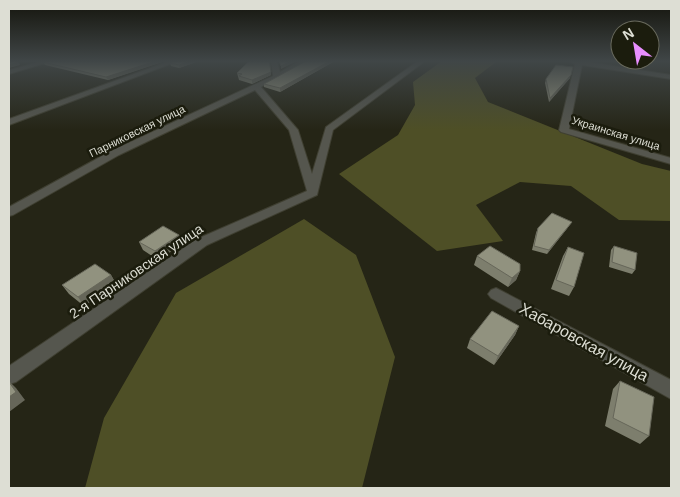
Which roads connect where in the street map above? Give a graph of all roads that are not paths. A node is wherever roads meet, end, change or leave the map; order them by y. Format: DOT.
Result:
graph roads {
  1 [pos="112,84"];
  2 [pos="261,84"];
  3 [pos="390,84"];
  4 [pos="573,84"];
  5 [pos="256,86"];
  6 [pos="9,122"];
  7 [pos="671,161"];
  8 [pos="313,193"];
  9 [pos="9,212"];
  10 [pos="496,294"];
  11 [pos="9,376"];
  12 [pos="671,390"];
  1 -- 6 [label="street"];
  2 -- 5 [label="street, Парниковская улица"];
  3 -- 8 [label="street"];
  4 -- 7 [label="street, Украинская улица"];
  5 -- 8 [label="street"];
  5 -- 9 [label="street, Парниковская улица"];
  8 -- 11 [label="street, 2-я Парниковская улица"];
  10 -- 12 [label="street, Хабаровская улица"];
}
